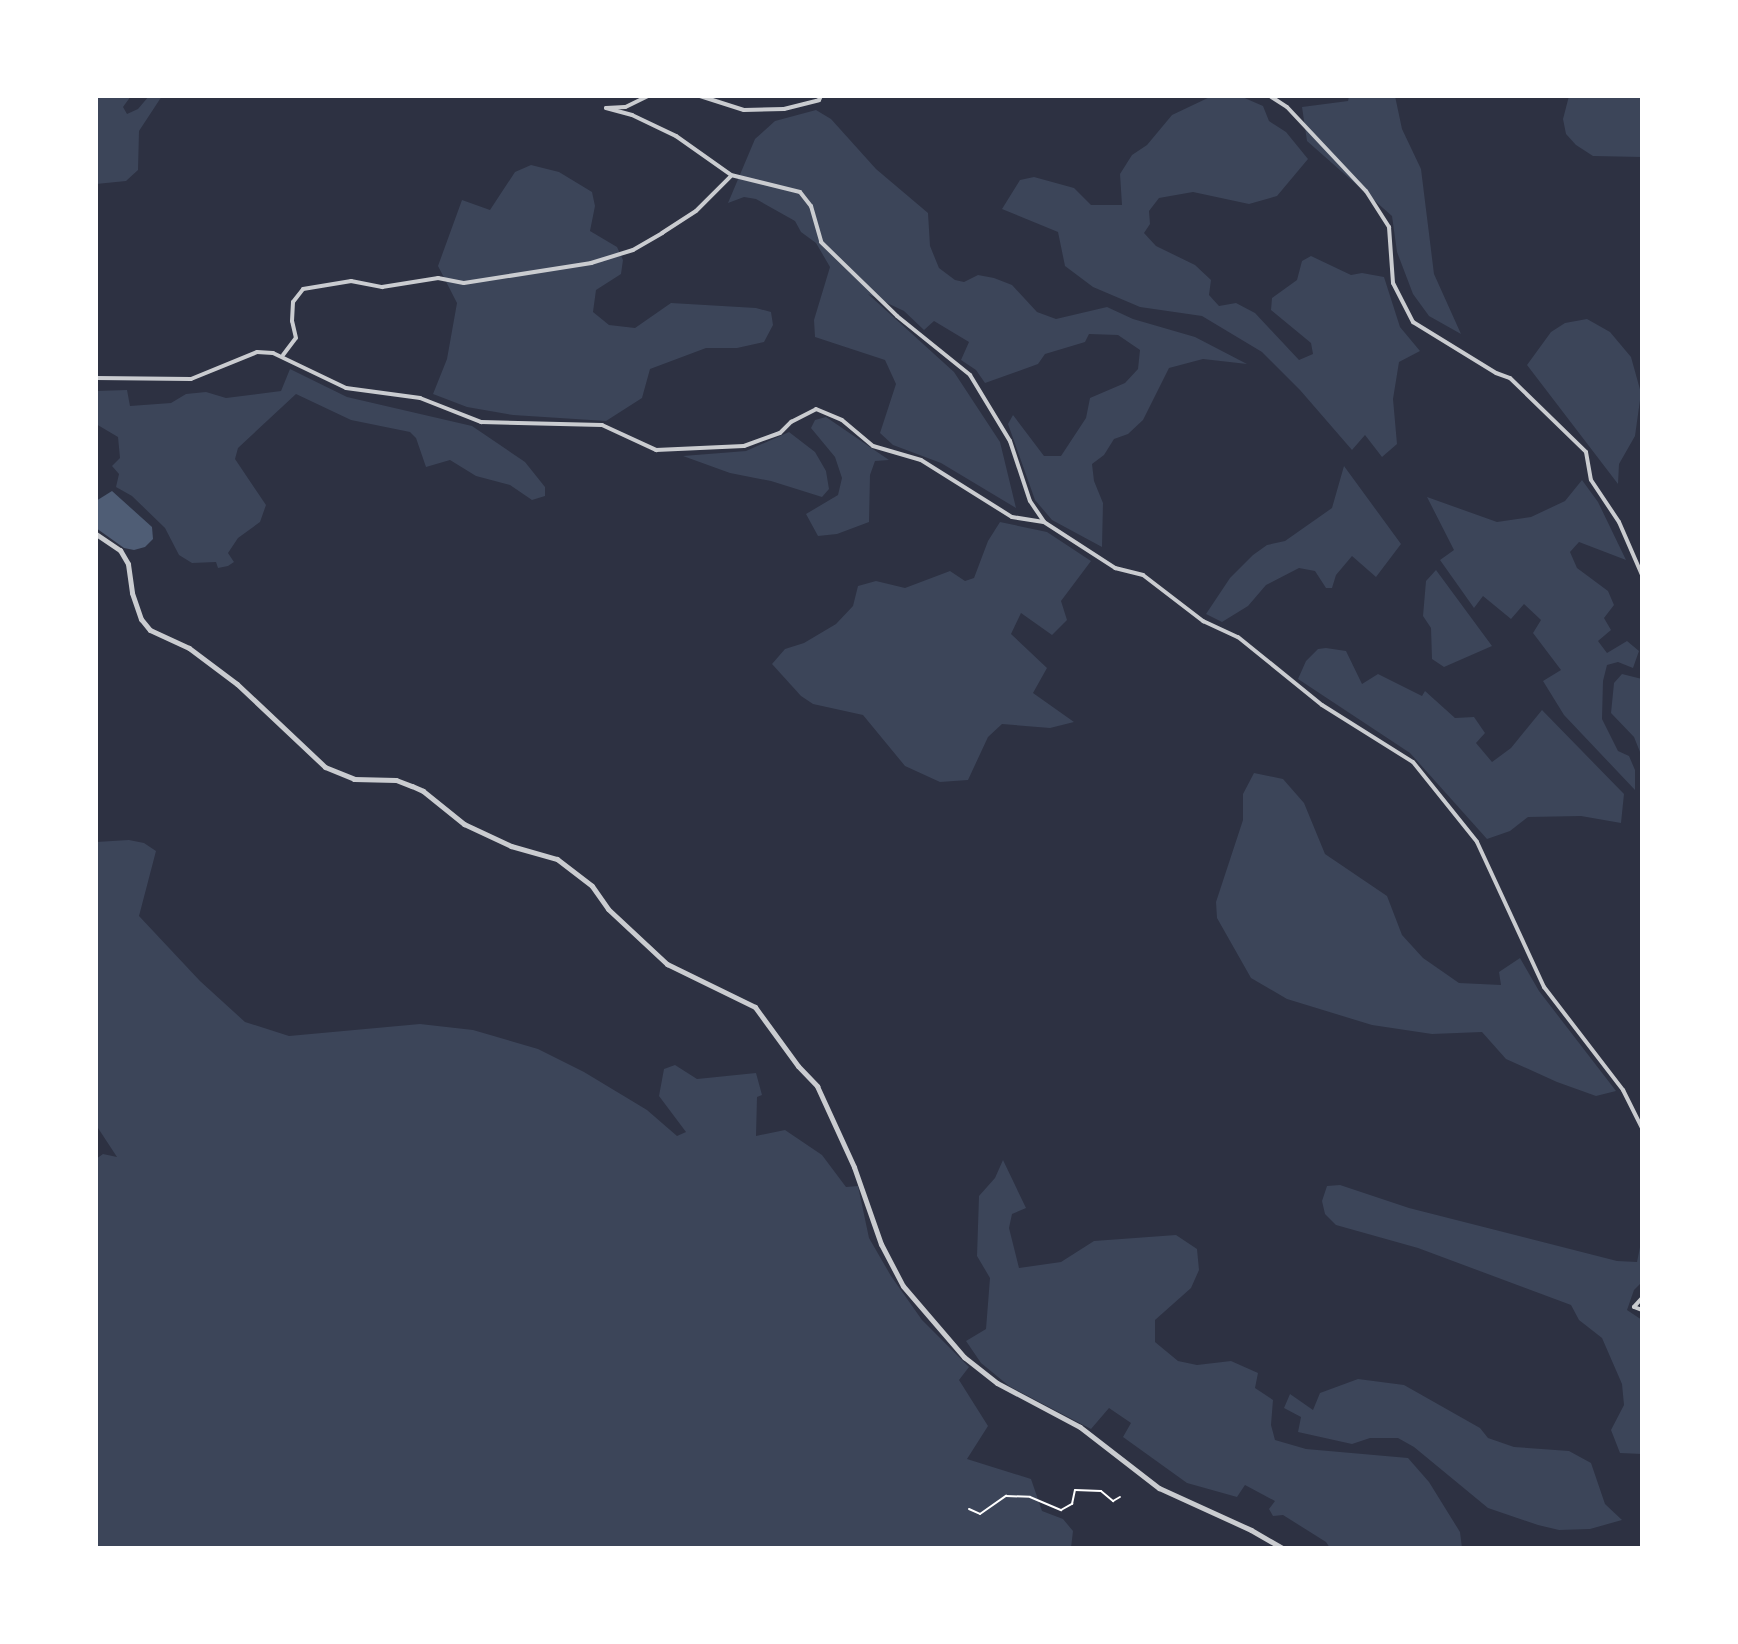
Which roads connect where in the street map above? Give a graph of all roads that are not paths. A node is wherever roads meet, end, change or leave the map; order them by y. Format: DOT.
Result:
graph roads {
  1 [pos="648,96"];
  2 [pos="700,96"];
  3 [pos="821,96"];
  4 [pos="1270,96"];
  5 [pos="731,175"];
  6 [pos="283,355"];
  7 [pos="96,378"];
  8 [pos="1044,522"];
  9 [pos="96,534"];
  10 [pos="1642,575"];
  11 [pos="1642,1128"];
  12 [pos="1642,1298"];
  13 [pos="1642,1310"];
  14 [pos="1282,1548"];
  1 -- 5 [label="street"];
  2 -- 3 [label="street"];
  4 -- 10 [label="street"];
  5 -- 6 [label="street"];
  5 -- 8 [label="street"];
  6 -- 7 [label="street"];
  6 -- 8 [label="street"];
  8 -- 11 [label="street"];
  9 -- 14 [label="street"];
  12 -- 13 [label="street"];
}
